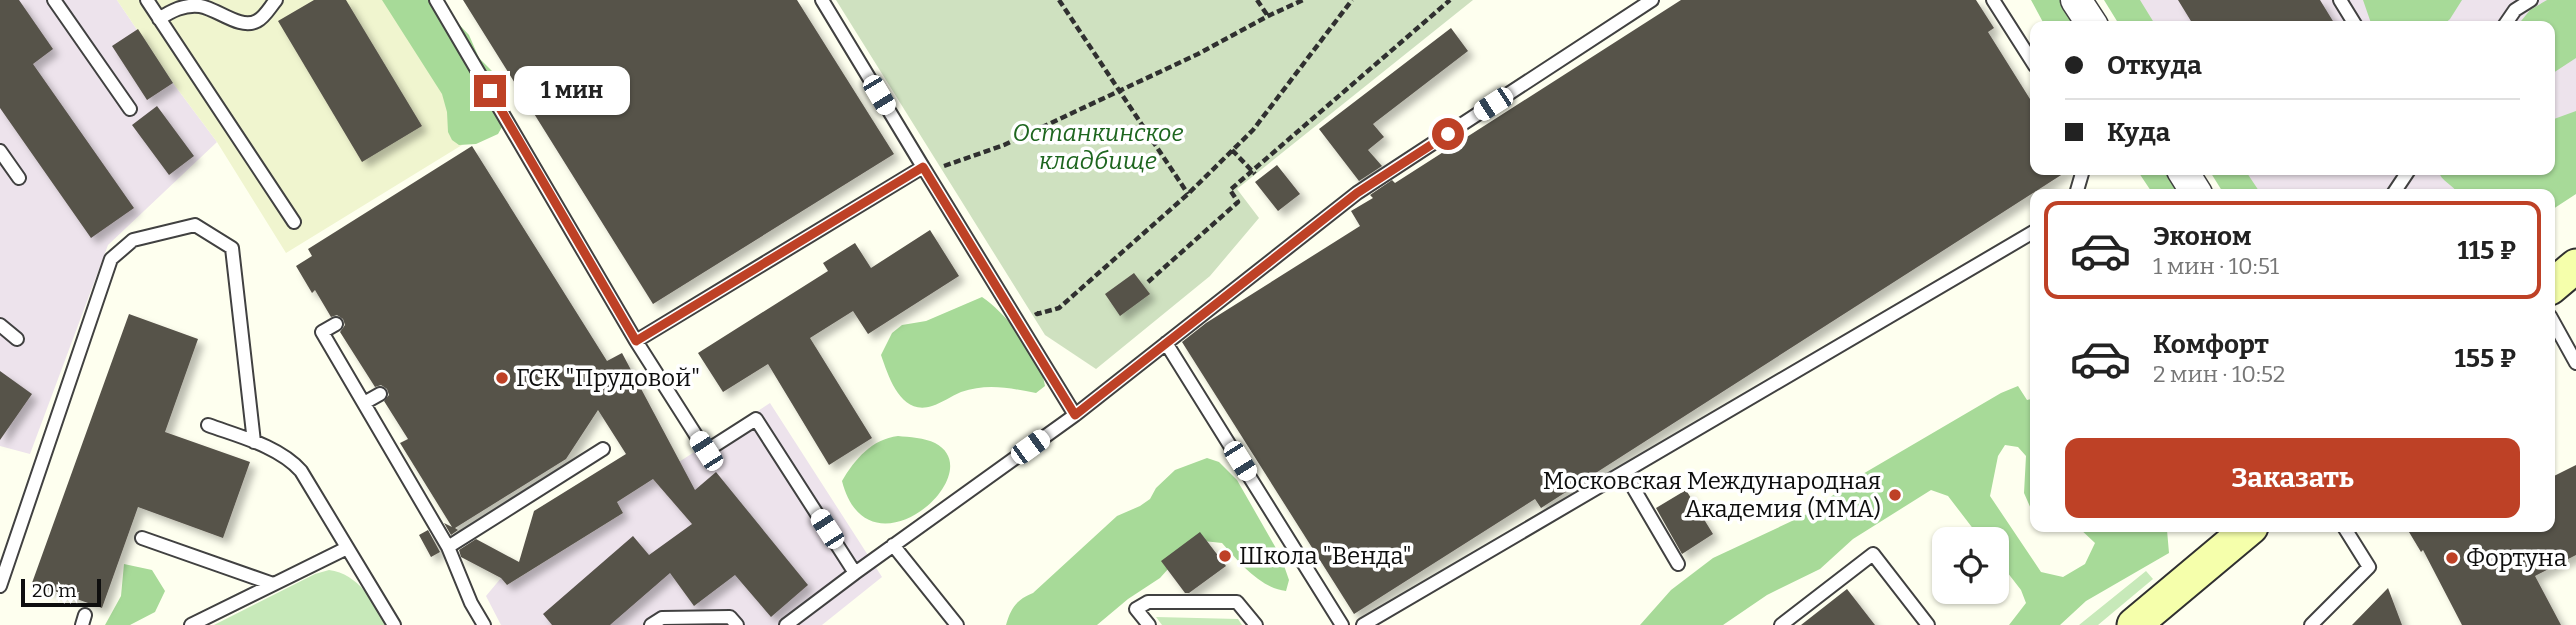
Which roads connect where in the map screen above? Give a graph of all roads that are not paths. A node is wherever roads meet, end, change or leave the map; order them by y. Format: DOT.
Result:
graph roads {
  1 [pos="54,0"];
  2 [pos="147,0"];
  3 [pos="276,0"];
  4 [pos="436,0"];
  5 [pos="822,0"];
  6 [pos="1652,0"];
  7 [pos="1993,0"];
  8 [pos="2076,0"];
  9 [pos="2340,0"];
  10 [pos="2531,0"];
  11 [pos="2512,5"];
  12 [pos="159,19"];
  13 [pos="2089,21"];
  14 [pos="2353,21"];
  15 [pos="2030,58"];
  16 [pos="130,109"];
  17 [pos="0,151"];
  18 [pos="923,167"];
  19 [pos="19,178"];
  20 [pos="294,222"];
  21 [pos="2030,234"];
  22 [pos="2576,266"];
  23 [pos="2555,284"];
  24 [pos="336,324"];
  25 [pos="0,325"];
  26 [pos="2555,325"];
  27 [pos="17,339"];
  28 [pos="636,341"];
  29 [pos="1166,343"];
  30 [pos="2576,363"];
  31 [pos="380,394"];
  32 [pos="364,403"];
  33 [pos="1075,415"];
  34 [pos="208,425"];
  35 [pos="254,442"];
  36 [pos="603,449"];
  37 [pos="1624,472"];
  38 [pos="2245,532"];
  39 [pos="2347,532"];
  40 [pos="142,538"];
  41 [pos="893,545"];
  42 [pos="449,547"];
  43 [pos="346,548"];
  44 [pos="1678,564"];
  45 [pos="855,573"];
  46 [pos="273,583"];
  47 [pos="0,586"];
  48 [pos="191,625"];
  49 [pos="394,625"];
  50 [pos="484,625"];
  51 [pos="651,625"];
  52 [pos="737,625"];
  53 [pos="786,625"];
  54 [pos="957,625"];
  55 [pos="1149,625"];
  56 [pos="1256,625"];
  57 [pos="1342,625"];
  58 [pos="1363,625"];
  59 [pos="1781,625"];
  60 [pos="1928,625"];
  61 [pos="2134,625"];
  62 [pos="2311,625"];
  1 -- 16 [label="lane"];
  2 -- 12 [label="lane"];
  3 -- 12 [label="lane"];
  4 -- 28 [label="lane"];
  5 -- 18 [label="lane"];
  6 -- 29 [label="lane"];
  7 -- 15 [label="lane"];
  8 -- 13 [label="street"];
  9 -- 14 [label="lane"];
  10 -- 11 [label="lane"];
  12 -- 20 [label="lane"];
  17 -- 19 [label="lane"];
  18 -- 28 [label="lane"];
  18 -- 33 [label="lane"];
  21 -- 37 [label="lane"];
  22 -- 23 [label="main road"];
  24 -- 32 [label="lane"];
  25 -- 27 [label="lane"];
  26 -- 30 [label="lane"];
  28 -- 45 [label="lane"];
  29 -- 33 [label="lane"];
  29 -- 57 [label="lane"];
  31 -- 32 [label="lane"];
  32 -- 42 [label="lane"];
  33 -- 41 [label="lane"];
  34 -- 35 [label="lane"];
  35 -- 43 [label="lane"];
  35 -- 47 [label="lane"];
  36 -- 42 [label="lane"];
  37 -- 44 [label="lane"];
  37 -- 58 [label="lane"];
  38 -- 61 [label="main road"];
  39 -- 62 [label="lane"];
  40 -- 46 [label="lane"];
  41 -- 45 [label="lane"];
  41 -- 54 [label="lane"];
  42 -- 50 [label="lane"];
  43 -- 46 [label="lane"];
  43 -- 49 [label="lane"];
  45 -- 53 [label="lane"];
  46 -- 48 [label="lane"];
  51 -- 52 [label="lane"];
  55 -- 56 [label="lane"];
  59 -- 60 [label="lane"];
}
